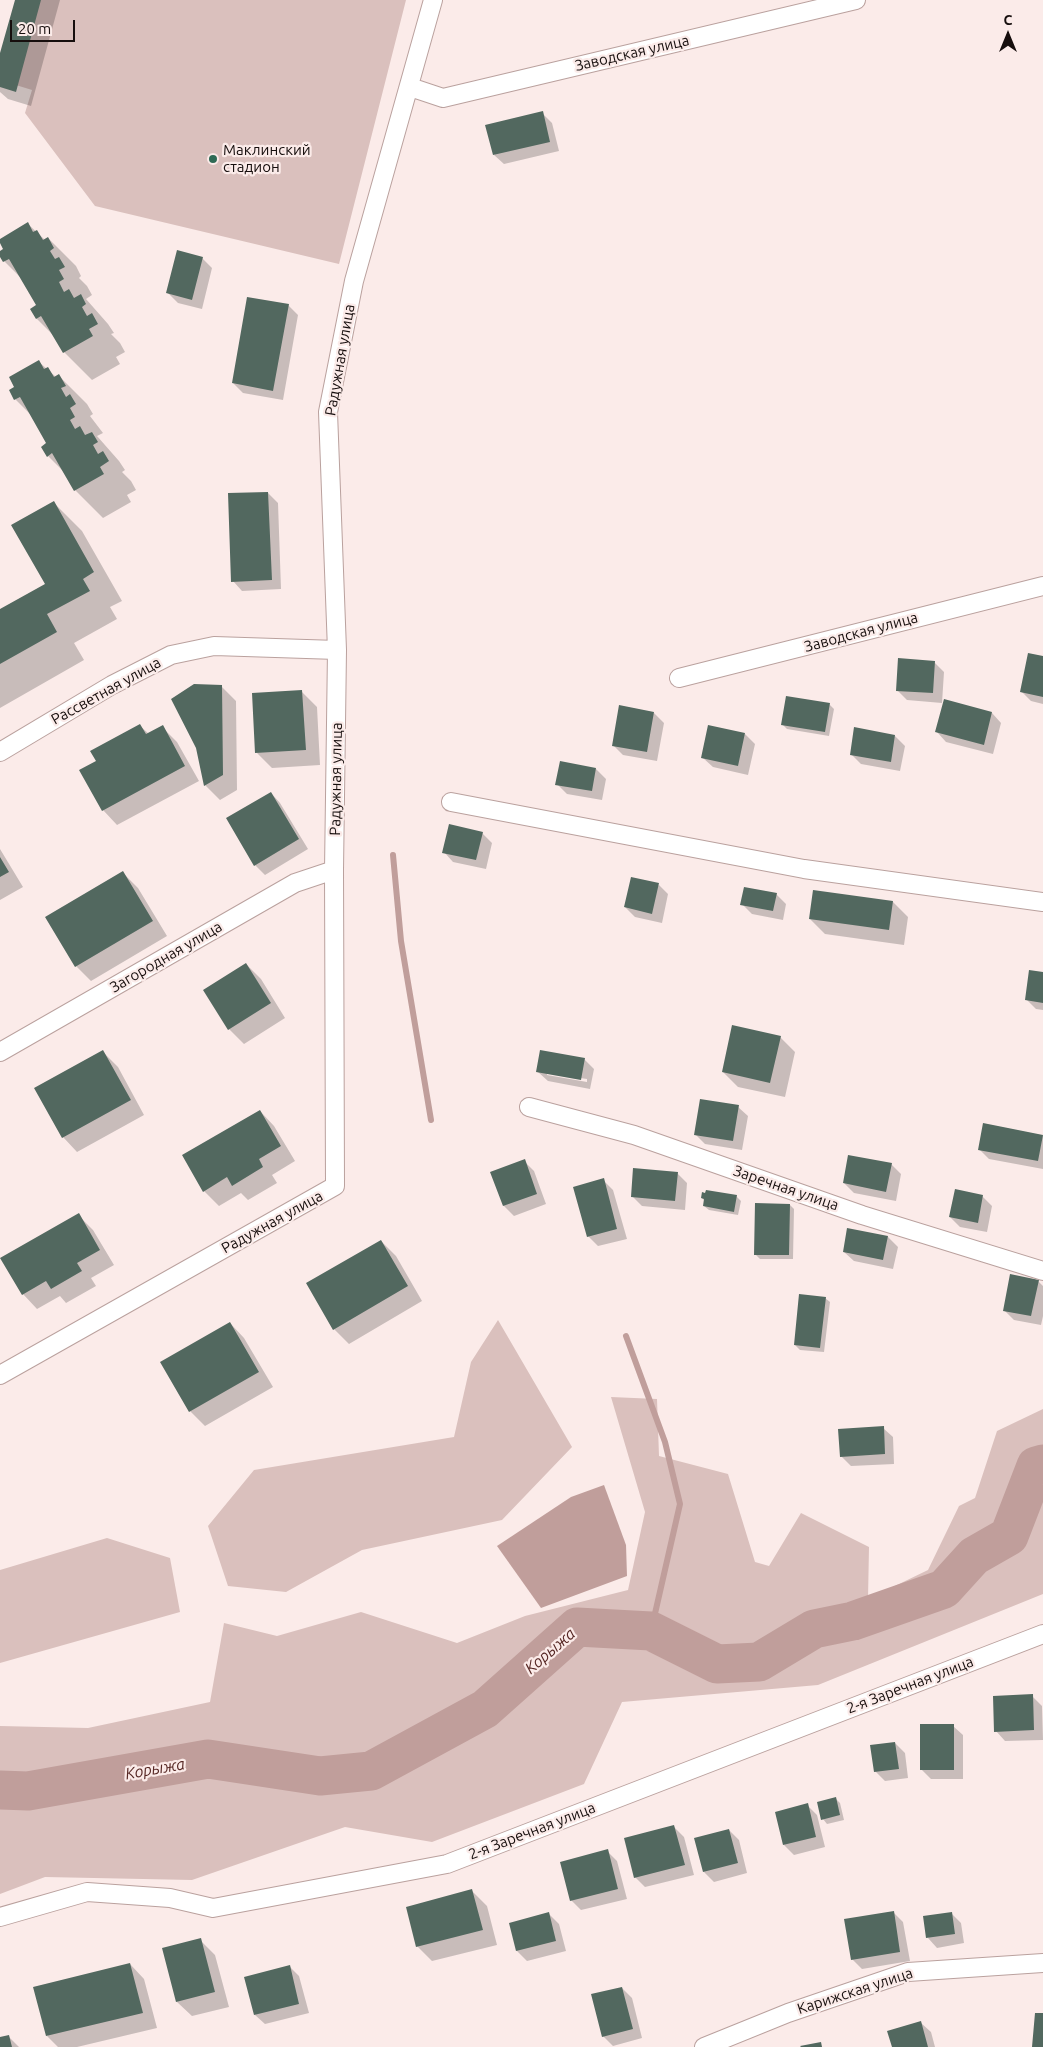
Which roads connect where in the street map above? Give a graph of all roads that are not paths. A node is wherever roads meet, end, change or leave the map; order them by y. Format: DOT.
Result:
graph roads {
  1 [pos="433,0"];
  2 [pos="856,0"];
  3 [pos="410,87"];
  4 [pos="1043,586"];
  5 [pos="337,650"];
  6 [pos="679,678"];
  7 [pos="0,752"];
  8 [pos="451,802"];
  9 [pos="334,870"];
  10 [pos="1043,902"];
  11 [pos="0,1052"];
  12 [pos="529,1107"];
  13 [pos="1043,1271"];
  14 [pos="0,1375"];
  15 [pos="1043,1634"];
  16 [pos="0,1917"];
  17 [pos="1043,1963"];
  18 [pos="704,2047"];
  1 -- 3 [label="street, Радужная улица"];
  2 -- 3 [label="street, Заводская улица"];
  3 -- 5 [label="street, Радужная улица"];
  4 -- 6 [label="street, Заводская улица"];
  5 -- 7 [label="street, Рассветная улица"];
  5 -- 9 [label="street, Радужная улица"];
  8 -- 10 [label="street"];
  9 -- 11 [label="street, Загородная улица"];
  9 -- 14 [label="street, Радужная улица"];
  12 -- 13 [label="street, Заречная улица"];
  15 -- 16 [label="street, 2-я Заречная улица"];
  17 -- 18 [label="street, Карижская улица"];
}
